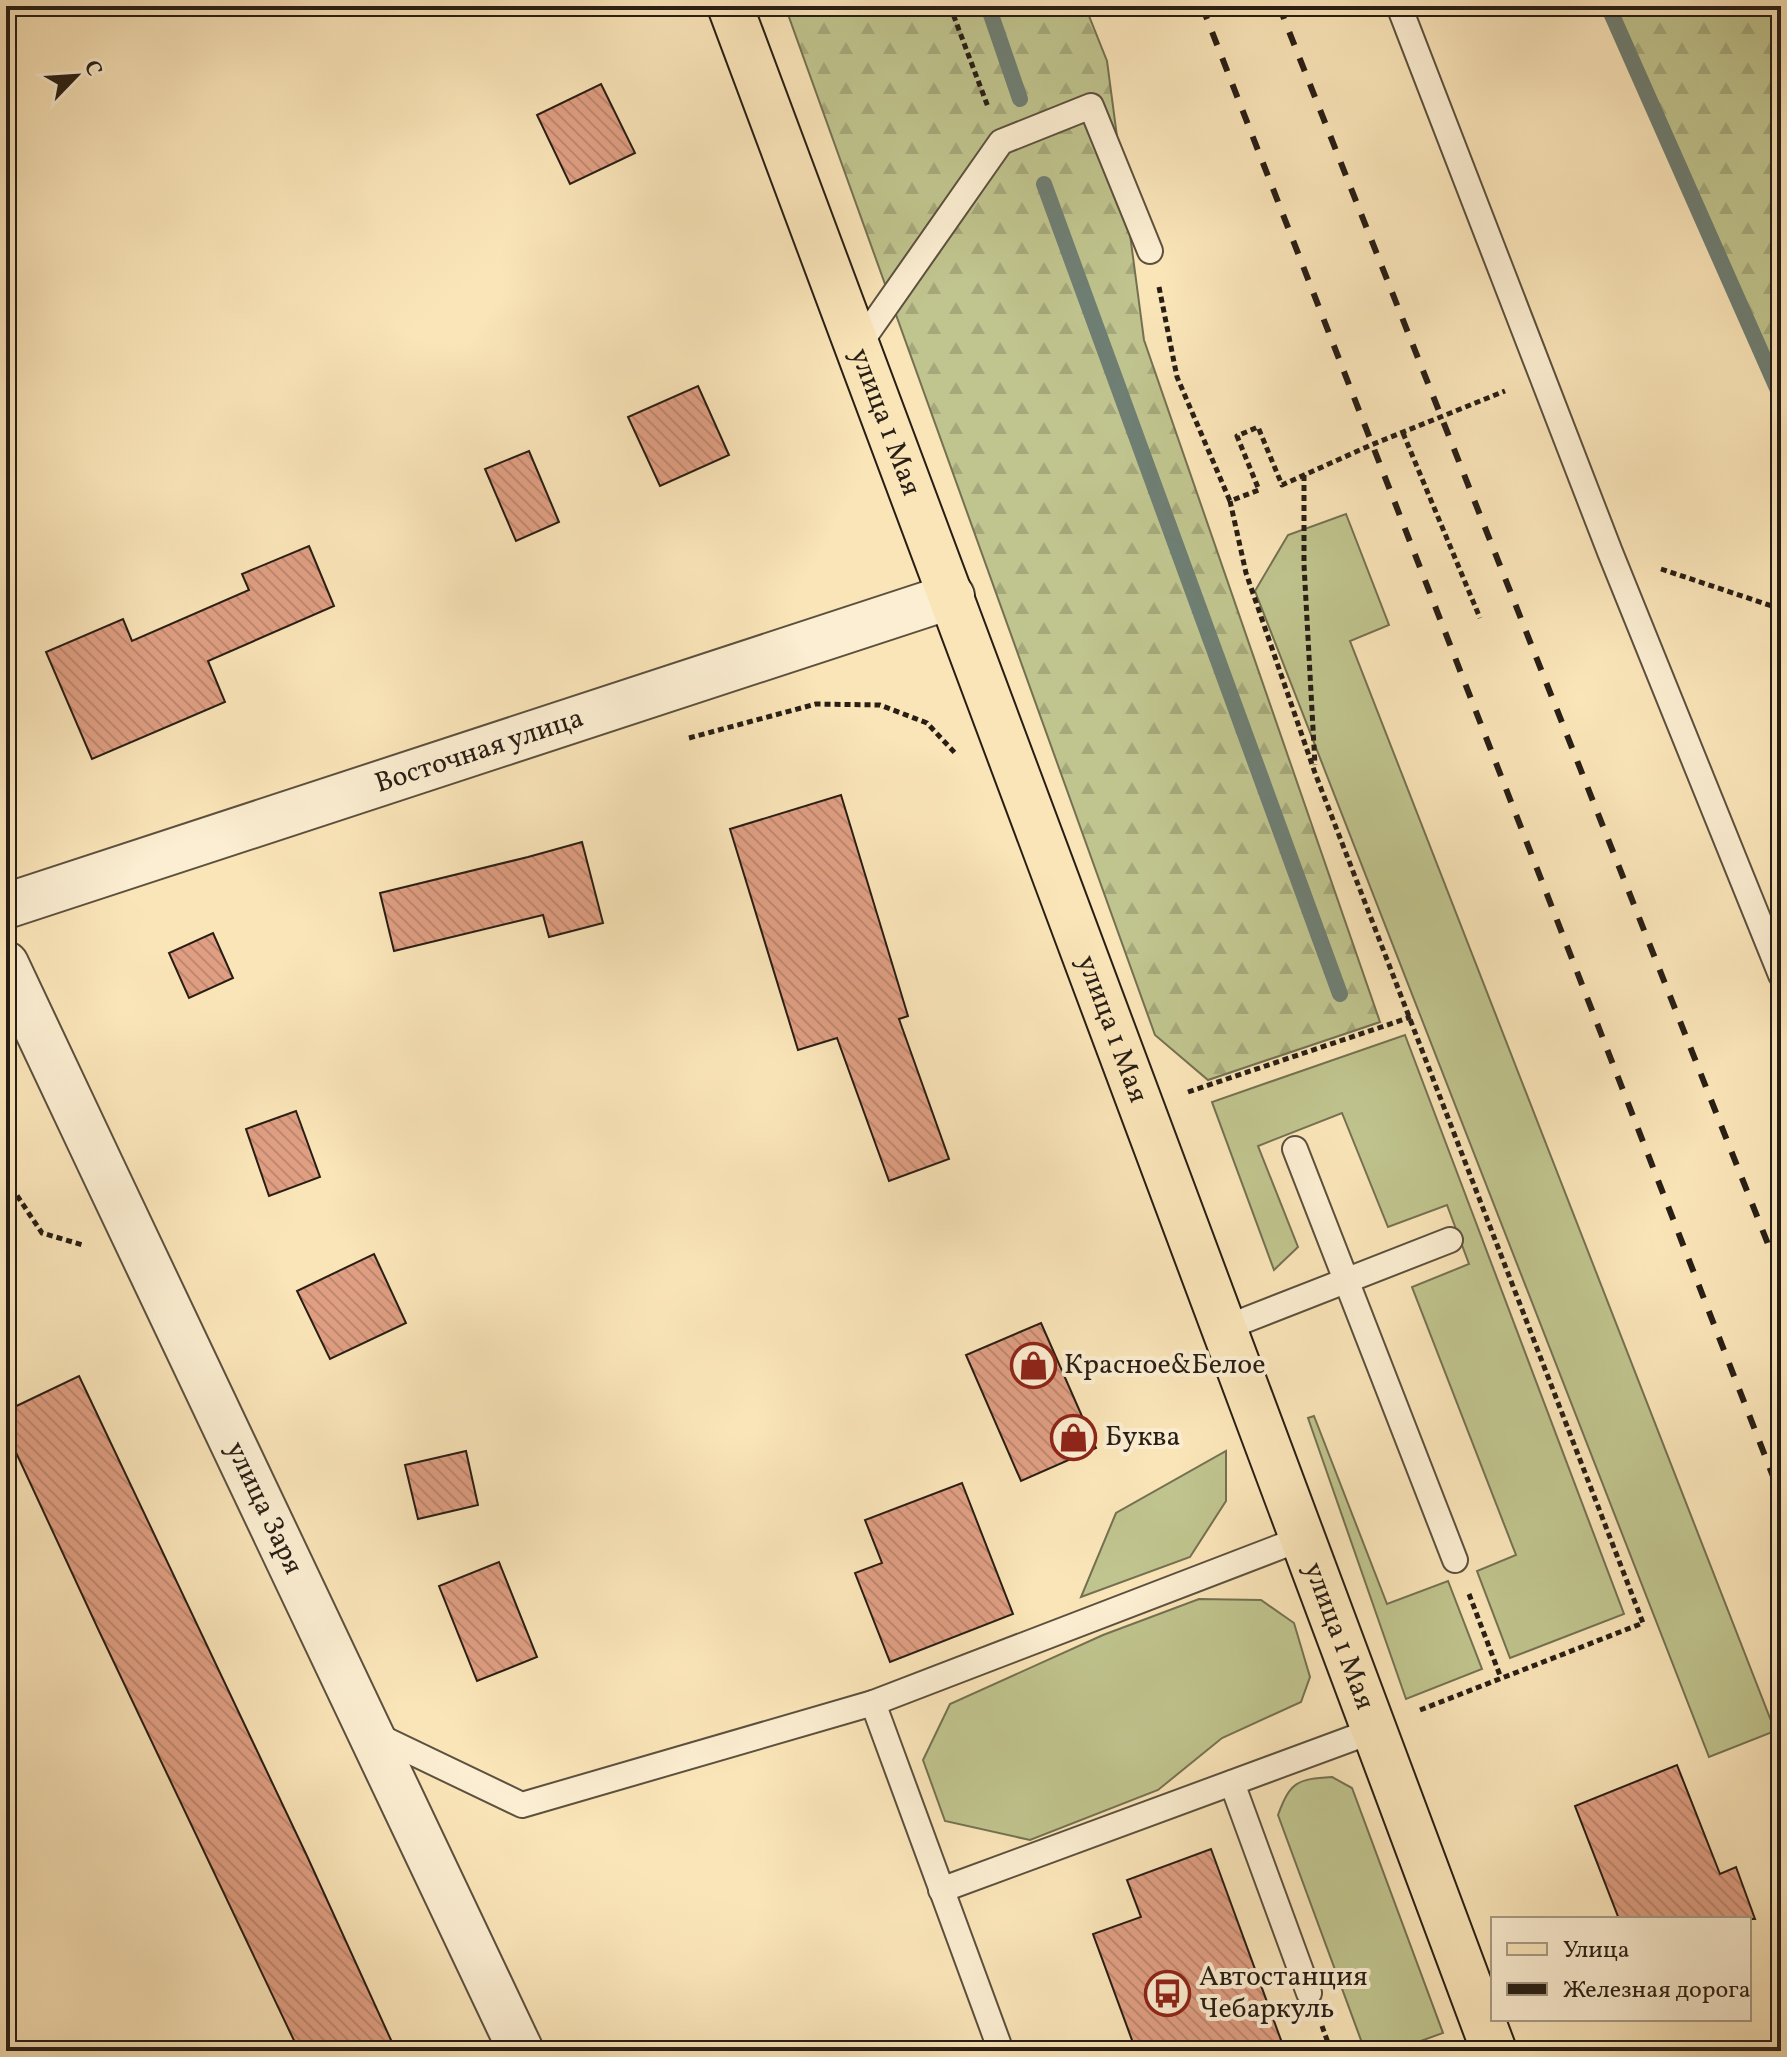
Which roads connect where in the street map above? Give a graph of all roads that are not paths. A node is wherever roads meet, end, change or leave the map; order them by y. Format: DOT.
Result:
graph roads {
  1 [pos="730,6"];
  2 [pos="1399,6"];
  3 [pos="1150,251"];
  4 [pos="858,346"];
  5 [pos="952,596"];
  6 [pos="6,906"];
  7 [pos="6,964"];
  8 [pos="1781,975"];
  9 [pos="1295,1149"];
  10 [pos="1450,1240"];
  11 [pos="1346,1281"];
  12 [pos="1225,1328"];
  13 [pos="1303,1538"];
  14 [pos="1455,1560"];
  15 [pos="873,1703"];
  16 [pos="1375,1730"];
  17 [pos="374,1734"];
  18 [pos="1232,1783"];
  19 [pos="941,1890"];
  20 [pos="1309,1993"];
  21 [pos="521,2051"];
  22 [pos="1001,2051"];
  23 [pos="1494,2051"];
  1 -- 4 [label="main road, улица 1 Мая"];
  2 -- 8 [label="lane"];
  3 -- 4 [label="lane"];
  4 -- 5 [label="main road, улица 1 Мая"];
  5 -- 6 [label="street, Восточная улица"];
  5 -- 12 [label="main road, улица 1 Мая"];
  7 -- 17 [label="street, улица Заря"];
  9 -- 11 [label="lane"];
  10 -- 11 [label="lane"];
  11 -- 12 [label="lane"];
  11 -- 14 [label="lane"];
  12 -- 13 [label="main road, улица 1 Мая"];
  13 -- 15 [label="lane"];
  13 -- 16 [label="main road, улица 1 Мая"];
  15 -- 17 [label="lane"];
  15 -- 19 [label="lane"];
  16 -- 18 [label="lane"];
  16 -- 23 [label="main road, улица 1 Мая"];
  17 -- 21 [label="street, улица Заря"];
  18 -- 19 [label="lane"];
  18 -- 20 [label="lane"];
  19 -- 22 [label="lane"];
}
